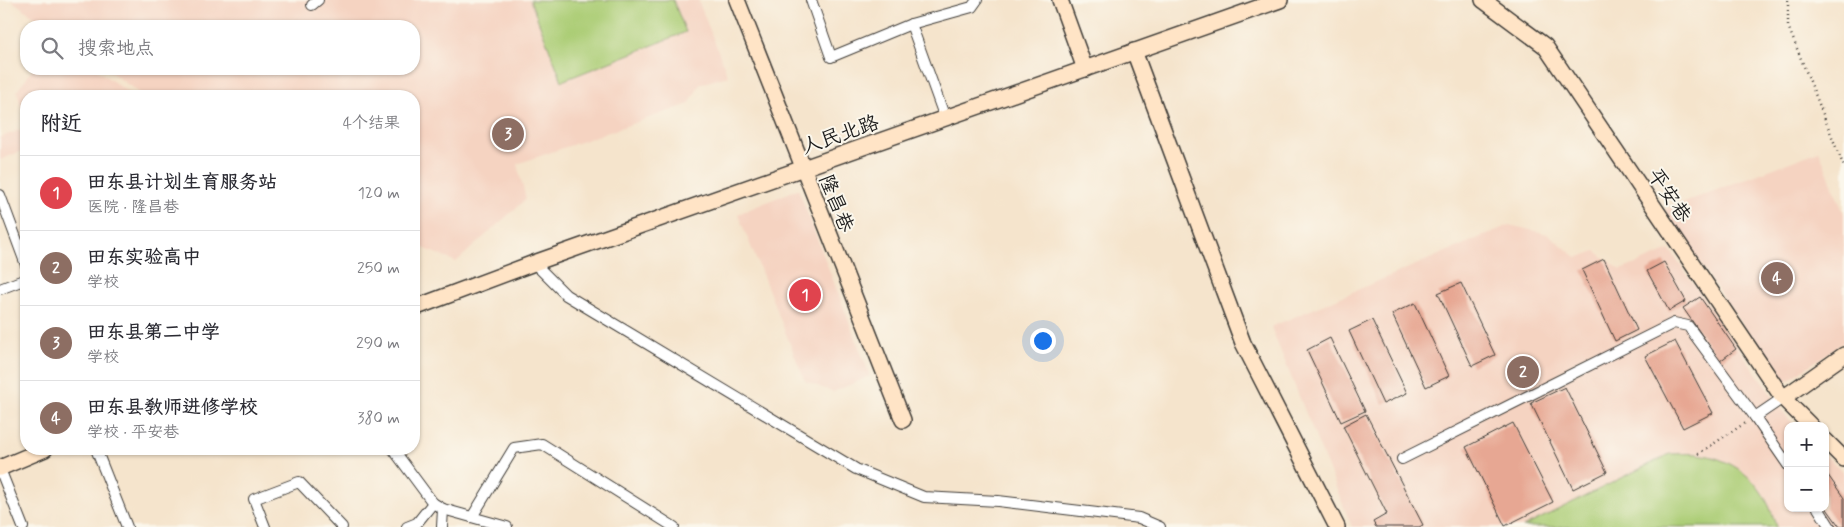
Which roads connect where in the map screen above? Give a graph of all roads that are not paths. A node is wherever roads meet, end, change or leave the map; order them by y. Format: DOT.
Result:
graph roads {
  1 [pos="737,0"];
  2 [pos="811,0"];
  3 [pos="977,0"];
  4 [pos="1060,0"];
  5 [pos="1280,0"];
  6 [pos="1483,0"];
  7 [pos="911,24"];
  8 [pos="1134,51"];
  9 [pos="1085,69"];
  10 [pos="945,118"];
  11 [pos="802,168"];
  12 [pos="0,195"];
  13 [pos="20,249"];
  14 [pos="534,263"];
  15 [pos="20,281"];
  16 [pos="0,289"];
  17 [pos="420,306"];
  18 [pos="1844,355"];
  19 [pos="1783,398"];
  20 [pos="1755,417"];
  21 [pos="903,420"];
  22 [pos="1807,422"];
  23 [pos="1829,444"];
  24 [pos="31,455"];
  25 [pos="98,455"];
  26 [pos="397,455"];
  27 [pos="1784,458"];
  28 [pos="1402,459"];
  29 [pos="1844,459"];
  30 [pos="0,468"];
  31 [pos="433,503"];
  32 [pos="443,509"];
  33 [pos="1821,512"];
  34 [pos="472,517"];
  35 [pos="23,527"];
  36 [pos="127,527"];
  37 [pos="265,527"];
  38 [pos="342,527"];
  39 [pos="407,527"];
  40 [pos="442,527"];
  41 [pos="507,527"];
  42 [pos="674,527"];
  43 [pos="1160,527"];
  44 [pos="1337,527"];
  45 [pos="1830,527"];
  1 -- 11 [label="street, 隆昌巷"];
  2 -- 7 [label="street"];
  3 -- 7 [label="street"];
  4 -- 9 [label="street"];
  5 -- 8 [label="street, 人民北路"];
  6 -- 19 [label="street, 平安巷"];
  7 -- 10 [label="street"];
  8 -- 9 [label="street, 人民北路"];
  8 -- 44 [label="street"];
  9 -- 10 [label="street, 人民北路"];
  10 -- 11 [label="street, 人民北路"];
  11 -- 14 [label="street, 人民北路"];
  11 -- 21 [label="street, 隆昌巷"];
  12 -- 13 [label="street"];
  14 -- 17 [label="street, 人民北路"];
  14 -- 43 [label="street"];
  15 -- 16 [label="street"];
  18 -- 19 [label="street"];
  19 -- 20 [label="street"];
  19 -- 22 [label="street, 平安巷"];
  20 -- 27 [label="street"];
  20 -- 28 [label="street"];
  23 -- 29 [label="street"];
  24 -- 30 [label="street"];
  25 -- 36 [label="street"];
  26 -- 31 [label="street"];
  30 -- 35 [label="street"];
  31 -- 32 [label="street"];
  31 -- 39 [label="street"];
  32 -- 34 [label="street"];
  32 -- 40 [label="street"];
  33 -- 45 [label="street"];
  34 -- 41 [label="street"];
  34 -- 42 [label="street"];
  37 -- 38 [label="street"];
}
